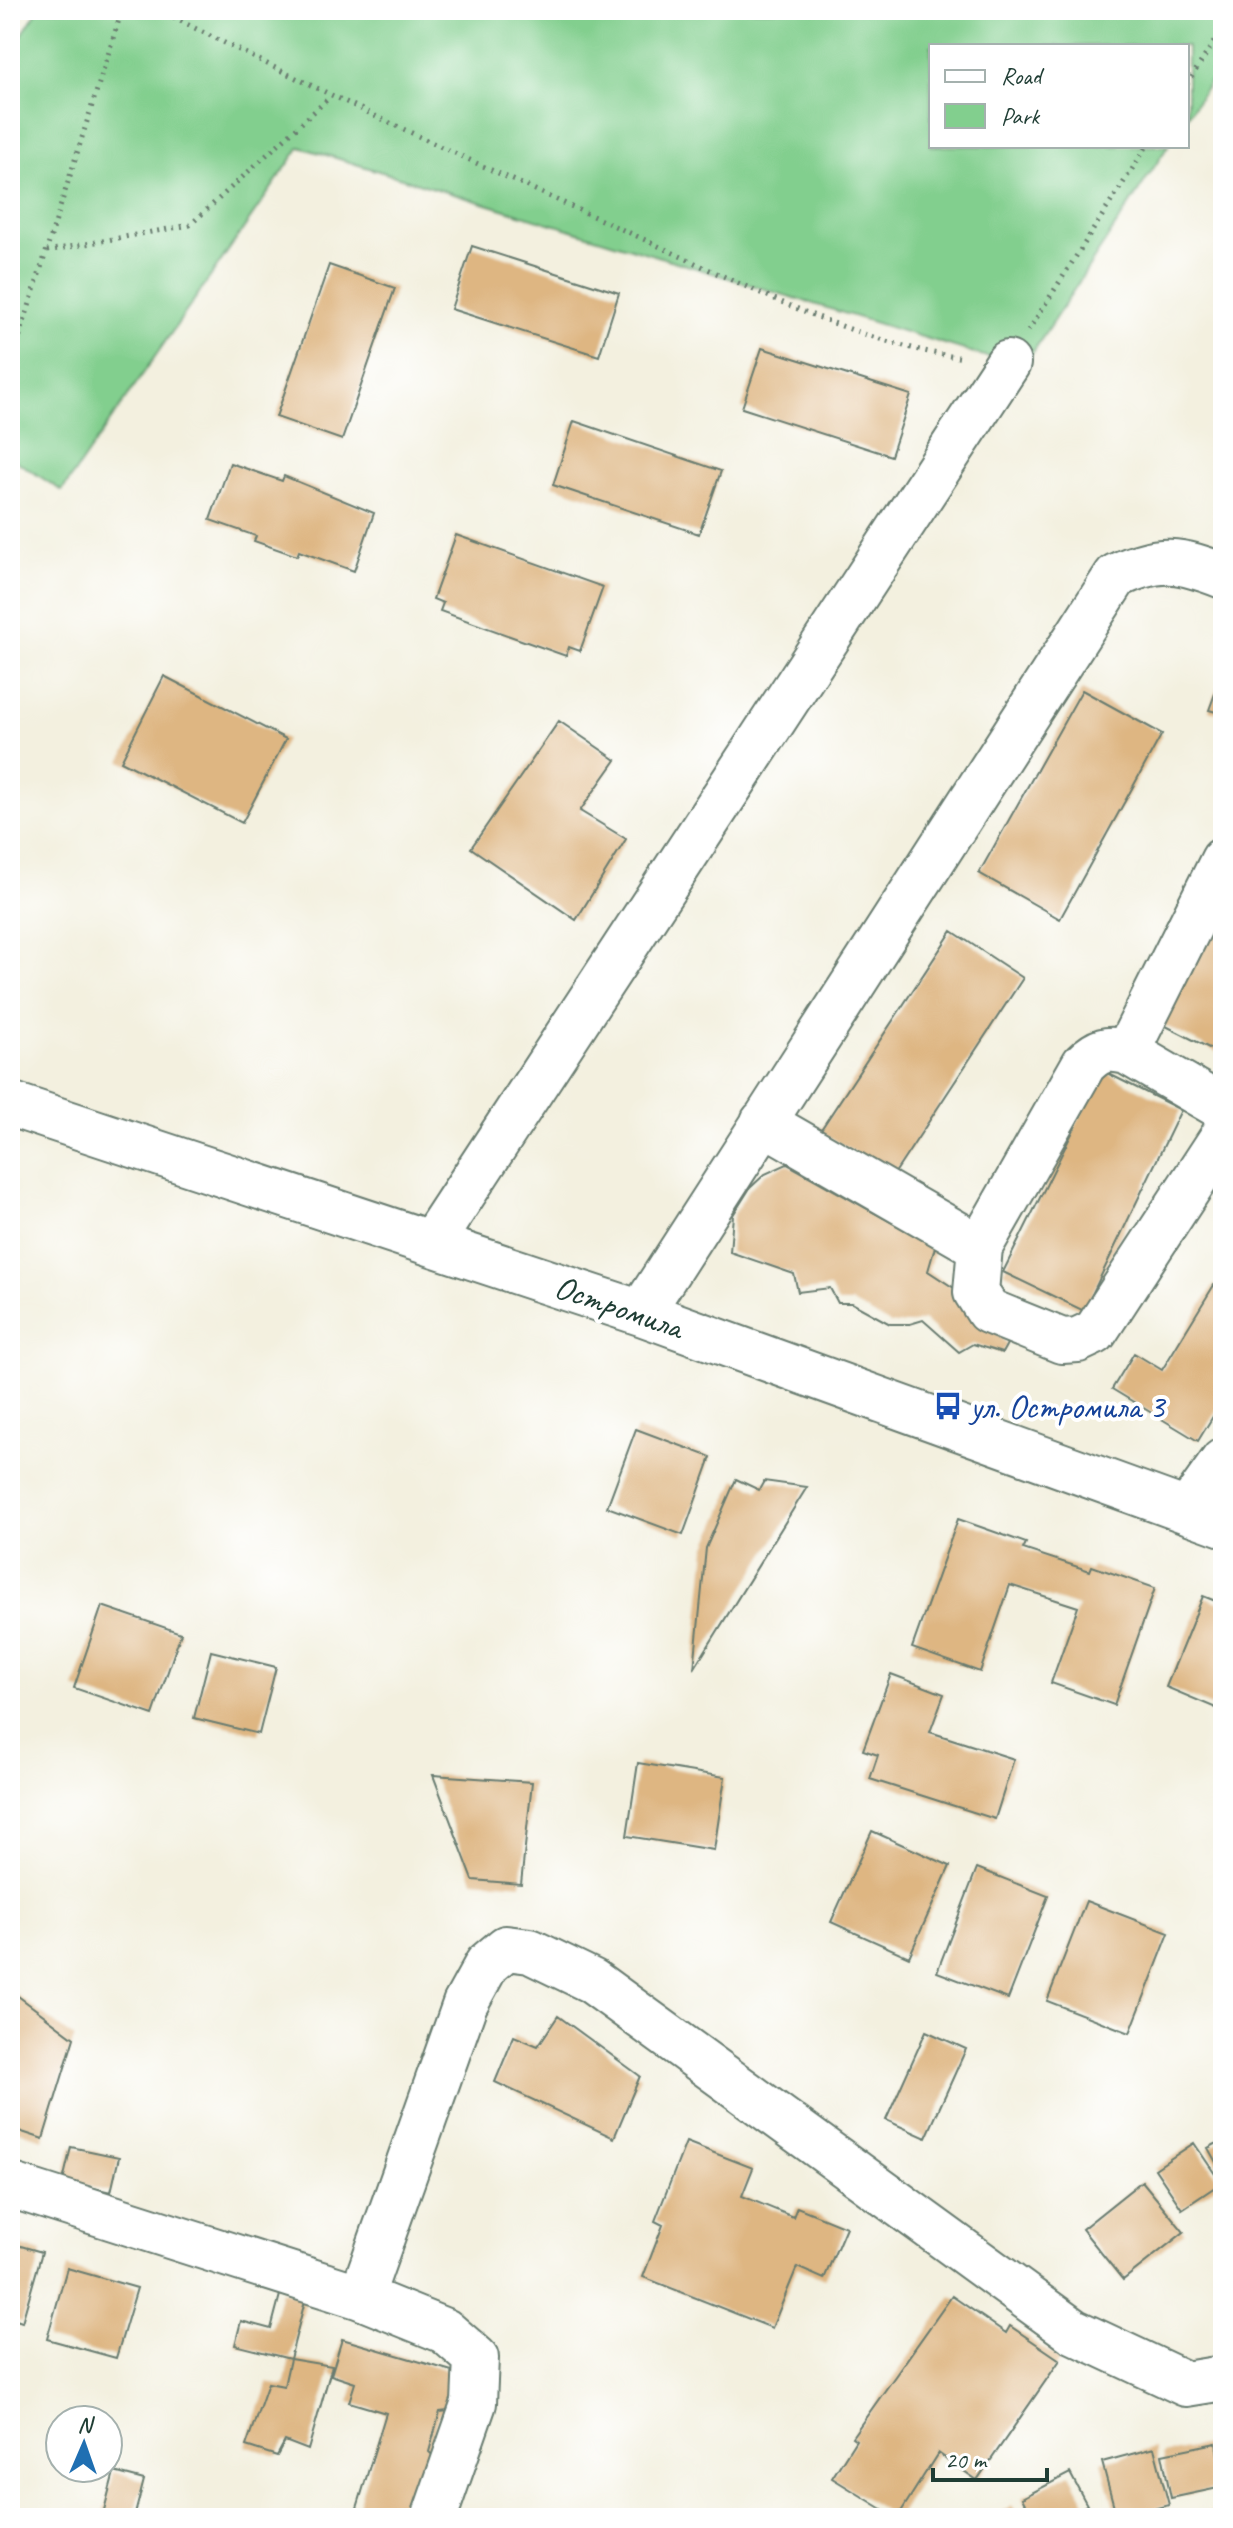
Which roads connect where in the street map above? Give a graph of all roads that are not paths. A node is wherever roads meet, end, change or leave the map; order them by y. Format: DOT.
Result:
graph roads {
  1 [pos="1008,363"];
  2 [pos="1223,576"];
  3 [pos="1223,860"];
  4 [pos="1127,1052"];
  5 [pos="10,1104"];
  6 [pos="1223,1108"];
  7 [pos="763,1122"];
  8 [pos="1223,1136"];
  9 [pos="431,1243"];
  10 [pos="980,1247"];
  11 [pos="641,1313"];
  12 [pos="1223,1461"];
  13 [pos="1205,1517"];
  14 [pos="10,2185"];
  15 [pos="361,2297"];
  16 [pos="1223,2378"];
  17 [pos="434,2518"];
  1 -- 9 [label="street"];
  2 -- 7 [label="street"];
  3 -- 4 [label="street"];
  4 -- 6 [label="street"];
  4 -- 10 [label="street"];
  5 -- 9 [label="street, Остромила"];
  7 -- 10 [label="street"];
  7 -- 11 [label="street"];
  8 -- 10 [label="street"];
  9 -- 11 [label="street, Остромила"];
  11 -- 13 [label="street, Остромила"];
  12 -- 13 [label="street"];
  14 -- 15 [label="street"];
  15 -- 16 [label="street"];
  15 -- 17 [label="street"];
}
